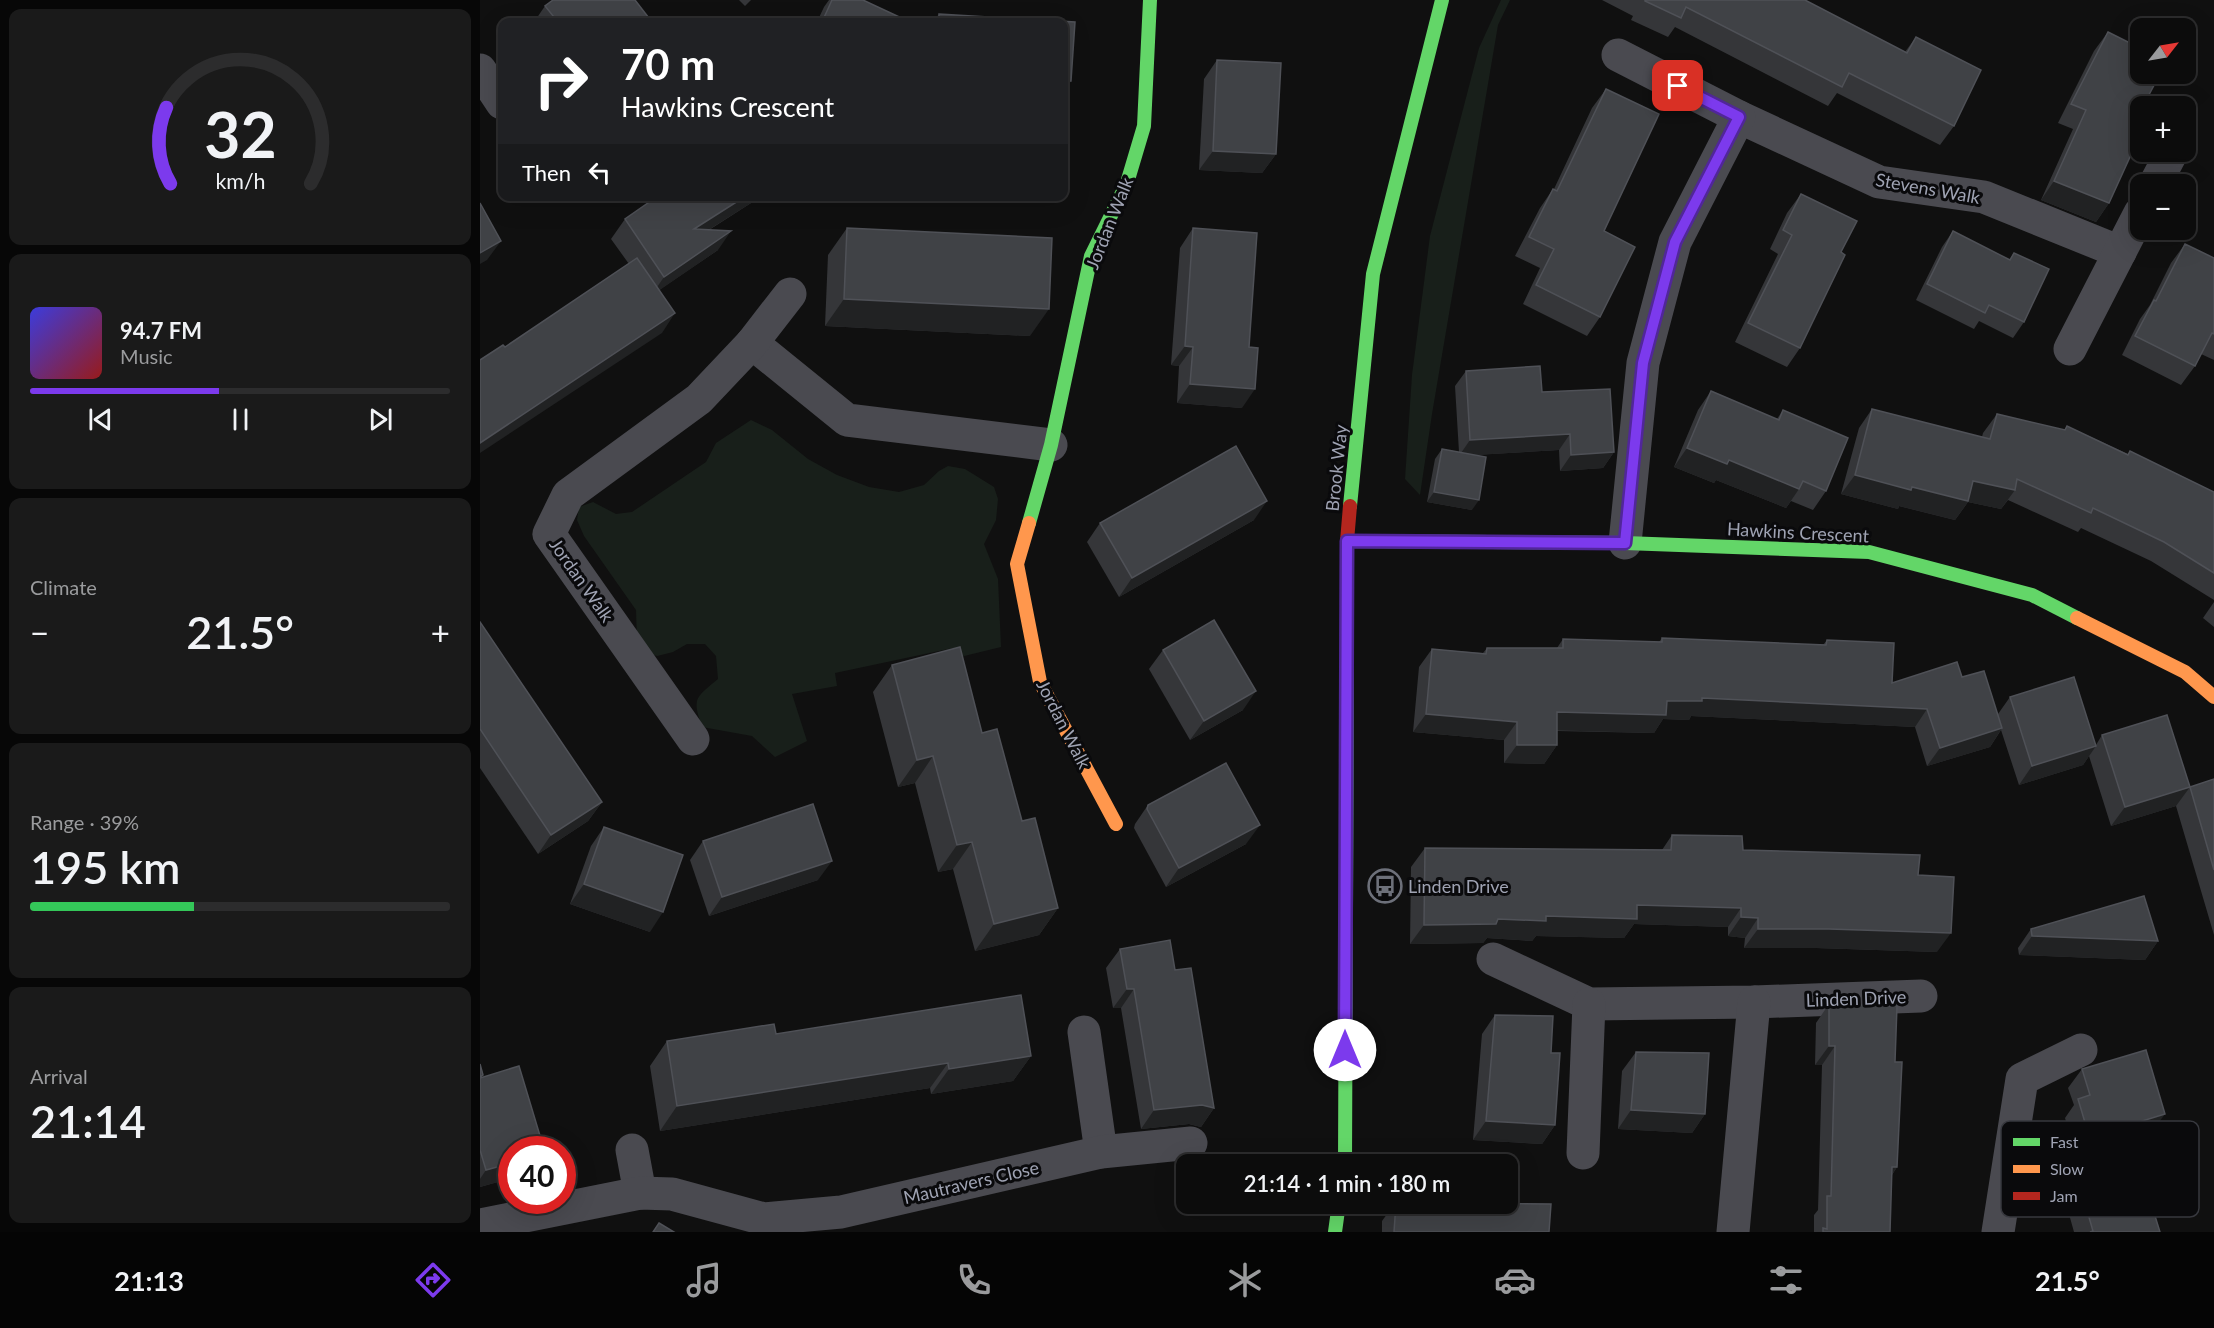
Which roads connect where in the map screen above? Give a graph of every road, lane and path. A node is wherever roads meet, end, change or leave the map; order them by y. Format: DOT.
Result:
graph roads {
  1 [pos="1150,0"];
  2 [pos="1442,0"];
  3 [pos="1618,55"];
  4 [pos="480,70"];
  5 [pos="498,97"];
  6 [pos="1739,117"];
  7 [pos="2130,232"];
  8 [pos="2120,252"];
  9 [pos="790,294"];
  10 [pos="752,343"];
  11 [pos="2070,349"];
  12 [pos="1052,445"];
  13 [pos="1347,541"];
  14 [pos="1625,543"];
  15 [pos="2214,697"];
  16 [pos="693,739"];
  17 [pos="1116,824"];
  18 [pos="1493,959"];
  19 [pos="1921,996"];
  20 [pos="1754,1002"];
  21 [pos="1589,1004"];
  22 [pos="1084,1032"];
  23 [pos="2081,1050"];
  24 [pos="2015,1121"];
  25 [pos="1191,1143"];
  26 [pos="632,1150"];
  27 [pos="1101,1152"];
  28 [pos="1583,1153"];
  29 [pos="1345,1154"];
  30 [pos="640,1193"];
  31 [pos="2001,1213"];
  32 [pos="1337,1214"];
  33 [pos="843,1222"];
  34 [pos="480,1225"];
  35 [pos="1335,1232"];
  36 [pos="1733,1232"];
  37 [pos="1998,1232"];
  1 -- 12 [label="street, Jordan Walk"];
  2 -- 13 [label="street, Brook Way"];
  3 -- 6 [label="street, Stevens Walk"];
  4 -- 5 [label="street"];
  6 -- 8 [label="street, Stevens Walk"];
  6 -- 14 [label="street"];
  7 -- 8 [label="street"];
  8 -- 11 [label="street"];
  9 -- 10 [label="street, Jordan Walk"];
  10 -- 12 [label="street"];
  10 -- 16 [label="street, Jordan Walk"];
  12 -- 17 [label="street, Jordan Walk"];
  13 -- 14 [label="street, Hawkins Crescent"];
  13 -- 29 [label="street, Brook Way"];
  14 -- 15 [label="street, Hawkins Crescent"];
  18 -- 21 [label="street, Linden Drive"];
  19 -- 20 [label="street, Linden Drive"];
  20 -- 21 [label="street, Linden Drive"];
  20 -- 36 [label="street"];
  21 -- 28 [label="street"];
  22 -- 27 [label="street"];
  23 -- 24 [label="street"];
  25 -- 27 [label="street, Mautravers Close"];
  26 -- 30 [label="street"];
  27 -- 33 [label="street, Mautravers Close"];
  30 -- 33 [label="street, Mautravers Close"];
  30 -- 34 [label="street, Mautravers Close"];
  31 -- 37 [label="street"];
  32 -- 35 [label="street"];
}
